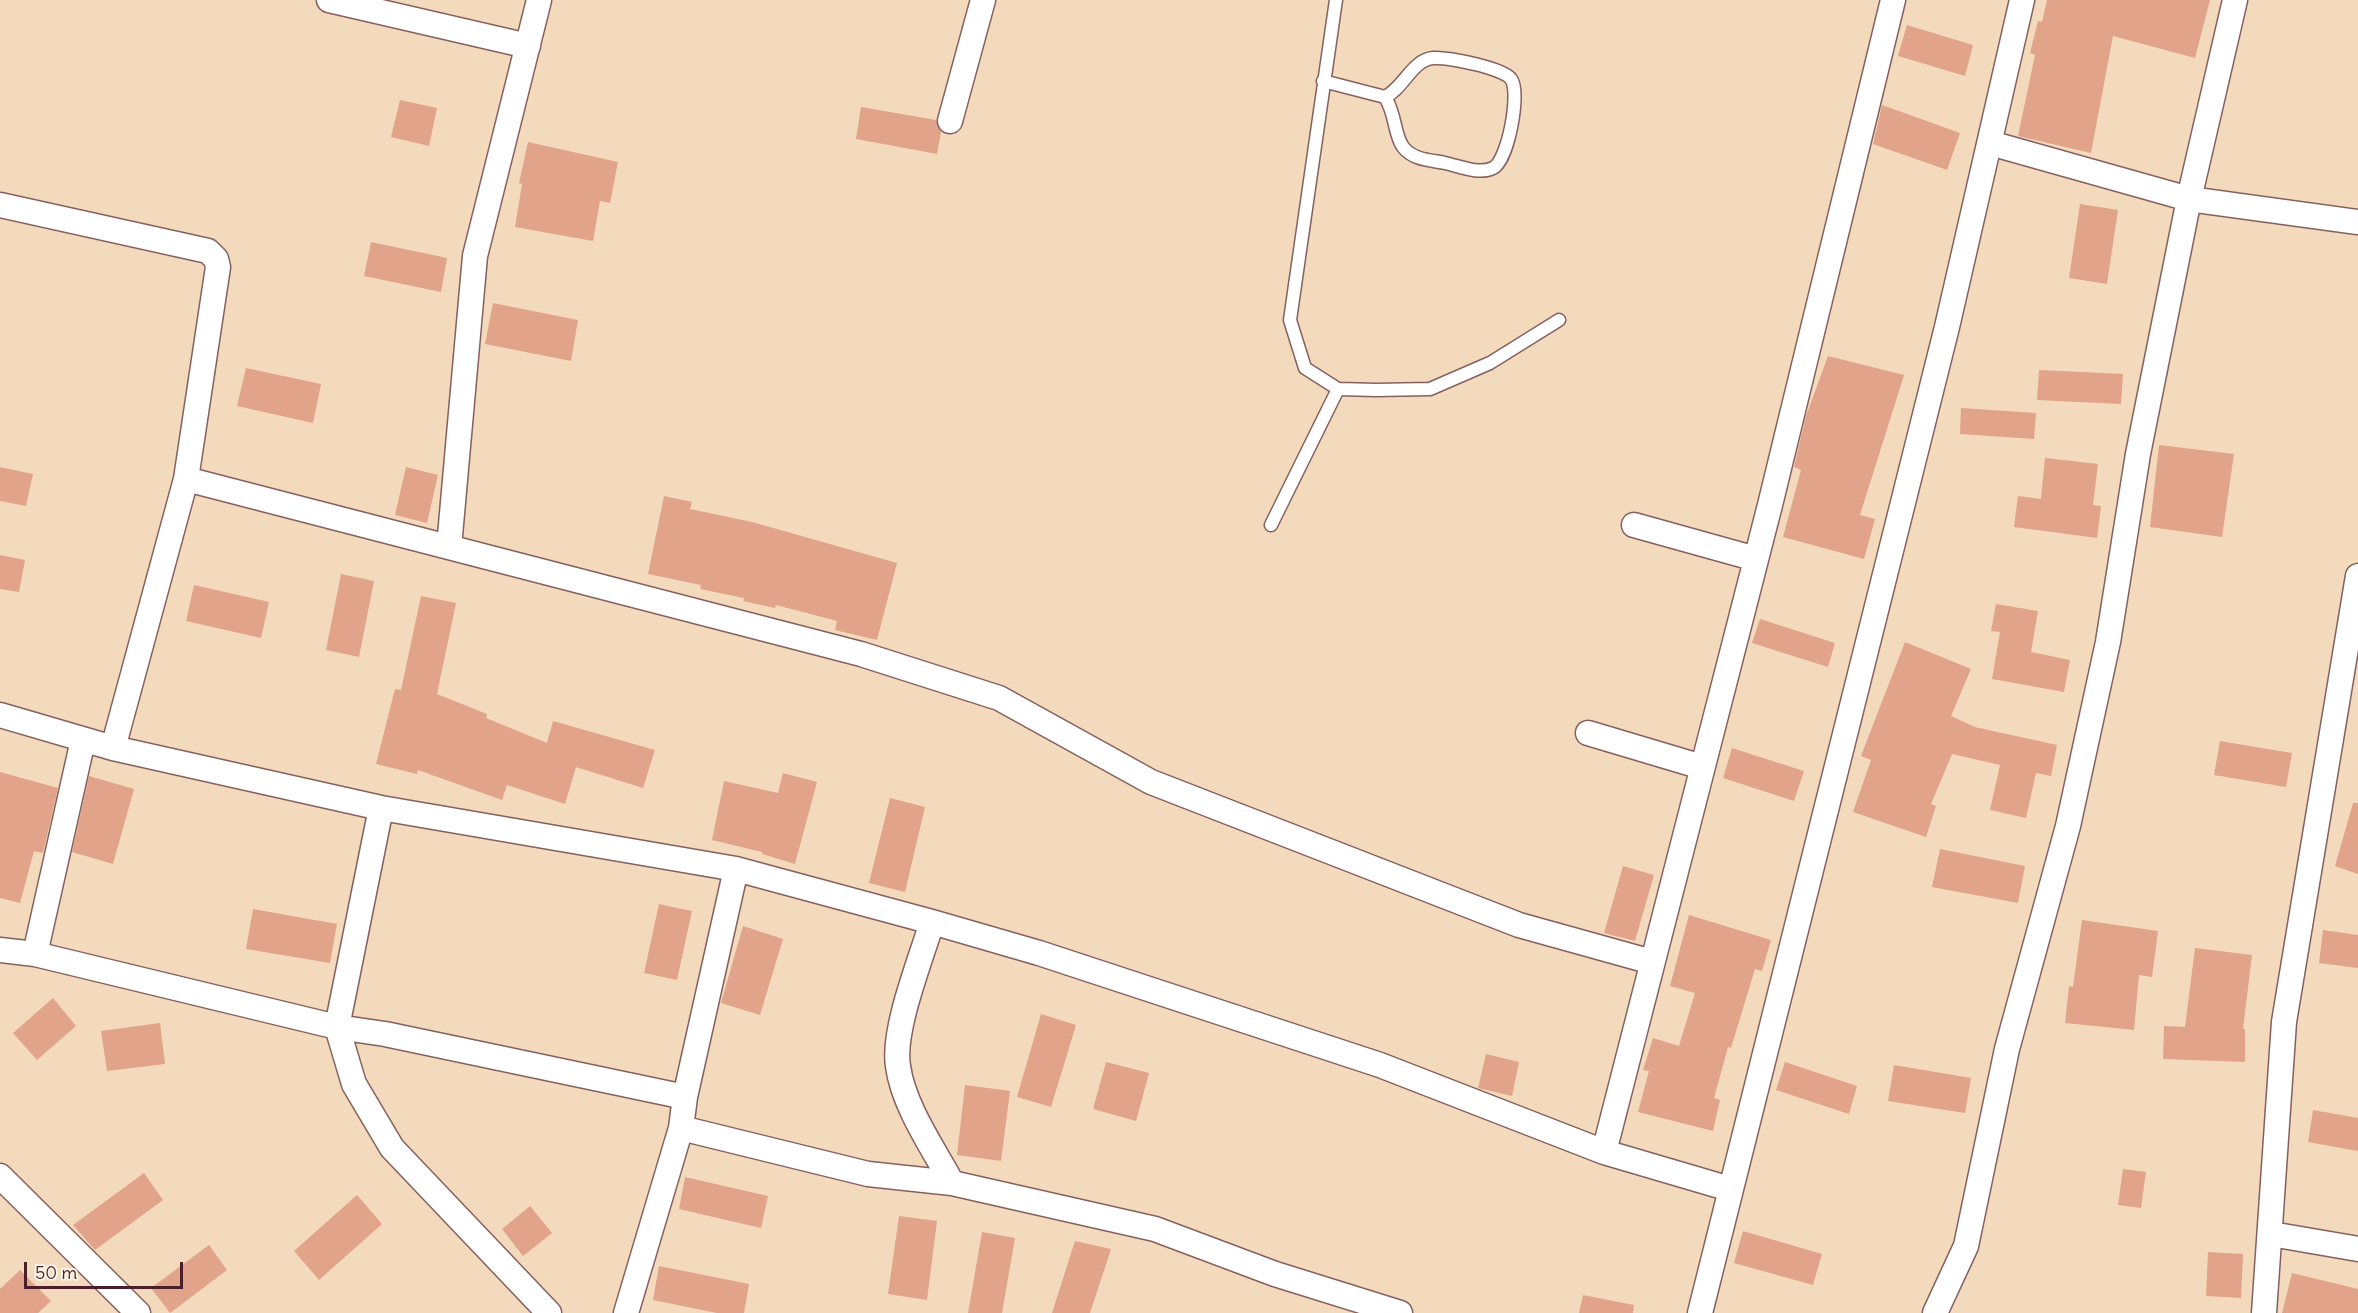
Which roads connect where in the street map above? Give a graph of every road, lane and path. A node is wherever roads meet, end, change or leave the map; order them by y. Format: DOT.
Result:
graph roads {
  1 [pos="329,0"];
  2 [pos="539,0"];
  3 [pos="983,0"];
  4 [pos="1336,0"];
  5 [pos="1893,0"];
  6 [pos="2022,0"];
  7 [pos="2235,0"];
  8 [pos="528,46"];
  9 [pos="1323,81"];
  10 [pos="1385,97"];
  11 [pos="950,121"];
  12 [pos="1990,143"];
  13 [pos="2189,199"];
  14 [pos="0,205"];
  15 [pos="2358,222"];
  16 [pos="1559,320"];
  17 [pos="1338,389"];
  18 [pos="186,479"];
  19 [pos="1271,525"];
  20 [pos="1634,525"];
  21 [pos="449,547"];
  22 [pos="1756,559"];
  23 [pos="2358,576"];
  24 [pos="2354,623"];
  25 [pos="0,715"];
  26 [pos="1588,733"];
  27 [pos="83,740"];
  28 [pos="113,748"];
  29 [pos="1702,767"];
  30 [pos="381,808"];
  31 [pos="736,869"];
  32 [pos="932,922"];
  33 [pos="0,950"];
  34 [pos="35,954"];
  35 [pos="1652,962"];
  36 [pos="337,1027"];
  37 [pos="685,1097"];
  38 [pos="681,1128"];
  39 [pos="1604,1152"];
  40 [pos="0,1176"];
  41 [pos="952,1183"];
  42 [pos="1730,1189"];
  43 [pos="2271,1234"];
  44 [pos="2358,1250"];
  45 [pos="138,1313"];
  46 [pos="549,1313"];
  47 [pos="626,1313"];
  48 [pos="1400,1313"];
  49 [pos="1700,1313"];
  50 [pos="1935,1313"];
  51 [pos="2264,1313"];
  1 -- 8 [label="street"];
  2 -- 8 [label="street"];
  3 -- 11 [label="street"];
  4 -- 9 [label="lane"];
  5 -- 22 [label="street"];
  6 -- 12 [label="street"];
  7 -- 13 [label="street"];
  8 -- 21 [label="street"];
  9 -- 10 [label="lane"];
  9 -- 17 [label="lane"];
  10 -- 10 [label="lane"];
  12 -- 13 [label="street"];
  12 -- 42 [label="street"];
  13 -- 15 [label="street"];
  13 -- 50 [label="street"];
  14 -- 18 [label="street"];
  16 -- 17 [label="lane"];
  17 -- 19 [label="lane"];
  18 -- 21 [label="street"];
  18 -- 28 [label="street"];
  20 -- 22 [label="street"];
  21 -- 35 [label="street"];
  22 -- 29 [label="street"];
  23 -- 24 [label="street"];
  24 -- 43 [label="street"];
  25 -- 27 [label="street"];
  26 -- 29 [label="street"];
  27 -- 28 [label="street"];
  27 -- 34 [label="street"];
  28 -- 30 [label="street"];
  29 -- 35 [label="street"];
  30 -- 31 [label="street"];
  30 -- 36 [label="street"];
  31 -- 32 [label="street"];
  31 -- 37 [label="street"];
  32 -- 39 [label="street"];
  32 -- 41 [label="street"];
  33 -- 34 [label="street"];
  34 -- 36 [label="street"];
  35 -- 39 [label="street"];
  36 -- 37 [label="street"];
  36 -- 46 [label="street"];
  37 -- 38 [label="street"];
  38 -- 41 [label="street"];
  38 -- 47 [label="street"];
  39 -- 42 [label="street"];
  40 -- 45 [label="street"];
  41 -- 48 [label="street"];
  42 -- 49 [label="street"];
  43 -- 44 [label="street"];
  43 -- 51 [label="street"];
}
